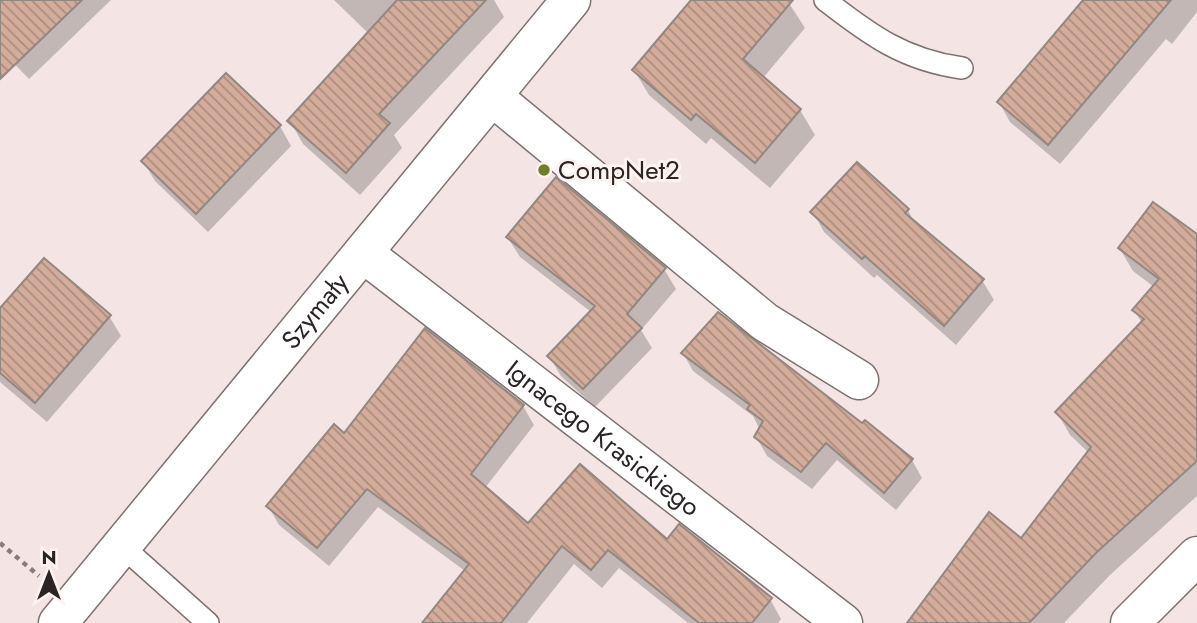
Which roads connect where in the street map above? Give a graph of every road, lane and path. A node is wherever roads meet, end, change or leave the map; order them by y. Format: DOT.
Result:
graph roads {
  1 [pos="572,0"];
  2 [pos="825,0"];
  3 [pos="962,68"];
  4 [pos="493,97"];
  5 [pos="363,253"];
  6 [pos="859,380"];
  7 [pos="122,547"];
  8 [pos="1197,556"];
  9 [pos="58,623"];
  10 [pos="208,623"];
  11 [pos="844,623"];
  12 [pos="1130,623"];
  1 -- 4 [label="street, Szymały"];
  2 -- 3 [label="lane"];
  4 -- 5 [label="street, Szymały"];
  4 -- 6 [label="street"];
  5 -- 7 [label="street, Szymały"];
  5 -- 11 [label="street, Ignacego Krasickiego"];
  7 -- 9 [label="street, Szymały"];
  7 -- 10 [label="lane"];
  8 -- 12 [label="street"];
}
